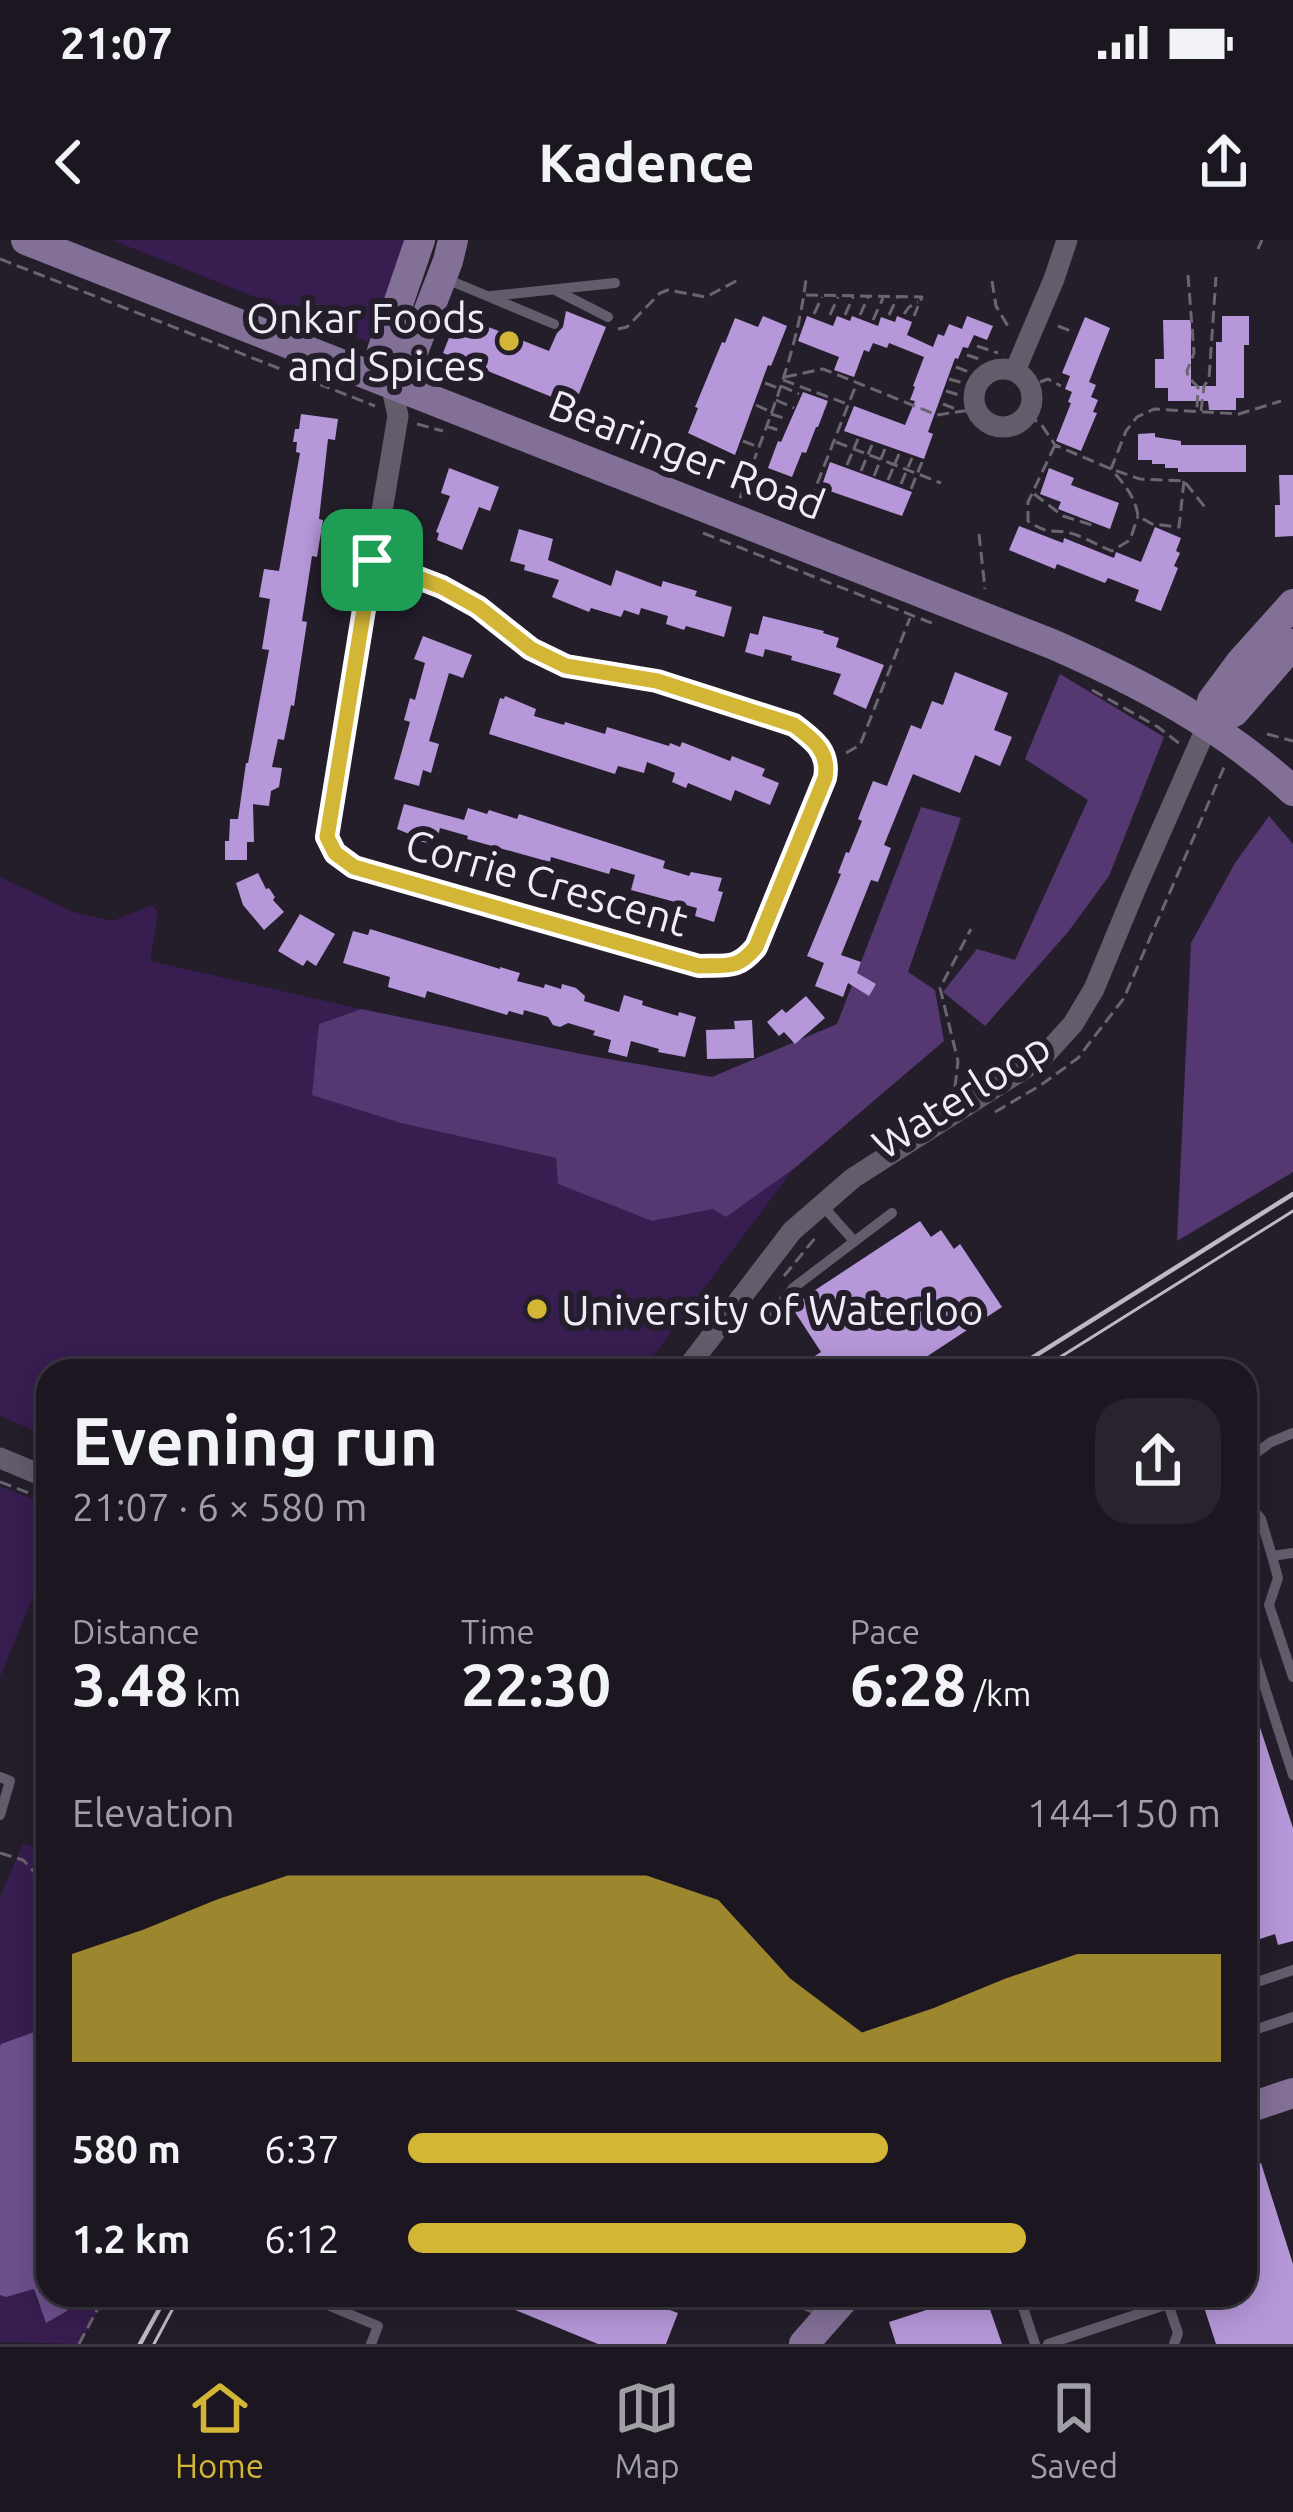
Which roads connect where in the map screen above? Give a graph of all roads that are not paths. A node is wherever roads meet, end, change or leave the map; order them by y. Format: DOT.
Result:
graph roads {
  1 [pos="26,240"];
  2 [pos="453,240"];
  3 [pos="1067,240"];
  4 [pos="425,261"];
  5 [pos="615,283"];
  6 [pos="554,290"];
  7 [pos="488,296"];
  8 [pos="608,317"];
  9 [pos="554,324"];
  10 [pos="1016,371"];
  11 [pos="386,396"];
  12 [pos="372,560"];
  13 [pos="1293,604"];
  14 [pos="1293,644"];
  15 [pos="1208,724"];
  16 [pos="1293,790"];
  17 [pos="829,1212"];
  18 [pos="892,1213"];
  19 [pos="854,1241"];
  20 [pos="770,1318"];
  21 [pos="694,1359"];
  22 [pos="1293,1433"];
  23 [pos="1257,1452"];
  24 [pos="0,1458"];
  25 [pos="36,1473"];
  26 [pos="1257,1514"];
  27 [pos="1293,1553"];
  28 [pos="1272,1556"];
  29 [pos="1257,1663"];
  30 [pos="1293,1677"];
  31 [pos="1293,1774"];
  32 [pos="0,1777"];
  33 [pos="0,1815"];
  34 [pos="1293,1970"];
  35 [pos="1257,1982"];
  36 [pos="1293,2017"];
  37 [pos="1257,2029"];
  38 [pos="1293,2093"];
  39 [pos="1257,2105"];
  40 [pos="332,2307"];
  41 [pos="835,2307"];
  42 [pos="1023,2307"];
  43 [pos="1147,2307"];
  44 [pos="1169,2307"];
  45 [pos="371,2344"];
  46 [pos="804,2344"];
  47 [pos="1035,2344"];
  48 [pos="1048,2344"];
  49 [pos="1174,2344"];
  1 -- 11 [label="street, Bearinger Road"];
  2 -- 4 [label="street"];
  3 -- 10 [label="street"];
  4 -- 7 [label="lane"];
  4 -- 11 [label="street"];
  5 -- 6 [label="lane"];
  6 -- 7 [label="lane"];
  6 -- 8 [label="lane"];
  7 -- 9 [label="lane"];
  10 -- 10 [label="street"];
  11 -- 12 [label="street, Corrie Crescent"];
  11 -- 15 [label="street, Bearinger Road"];
  12 -- 12 [label="street, Corrie Crescent"];
  13 -- 15 [label="street"];
  14 -- 15 [label="street"];
  15 -- 16 [label="street, Bearinger Road"];
  15 -- 17 [label="street"];
  17 -- 19 [label="lane"];
  17 -- 21 [label="street"];
  18 -- 19 [label="lane"];
  19 -- 20 [label="lane"];
  22 -- 23 [label="lane"];
  24 -- 25 [label="street"];
  26 -- 28 [label="lane"];
  27 -- 28 [label="lane"];
  28 -- 30 [label="lane"];
  29 -- 31 [label="lane"];
  32 -- 33 [label="lane"];
  34 -- 35 [label="lane"];
  36 -- 37 [label="lane"];
  38 -- 39 [label="street"];
  40 -- 45 [label="lane"];
  41 -- 46 [label="street"];
  42 -- 47 [label="lane"];
  43 -- 48 [label="lane"];
  44 -- 49 [label="lane"];
}
